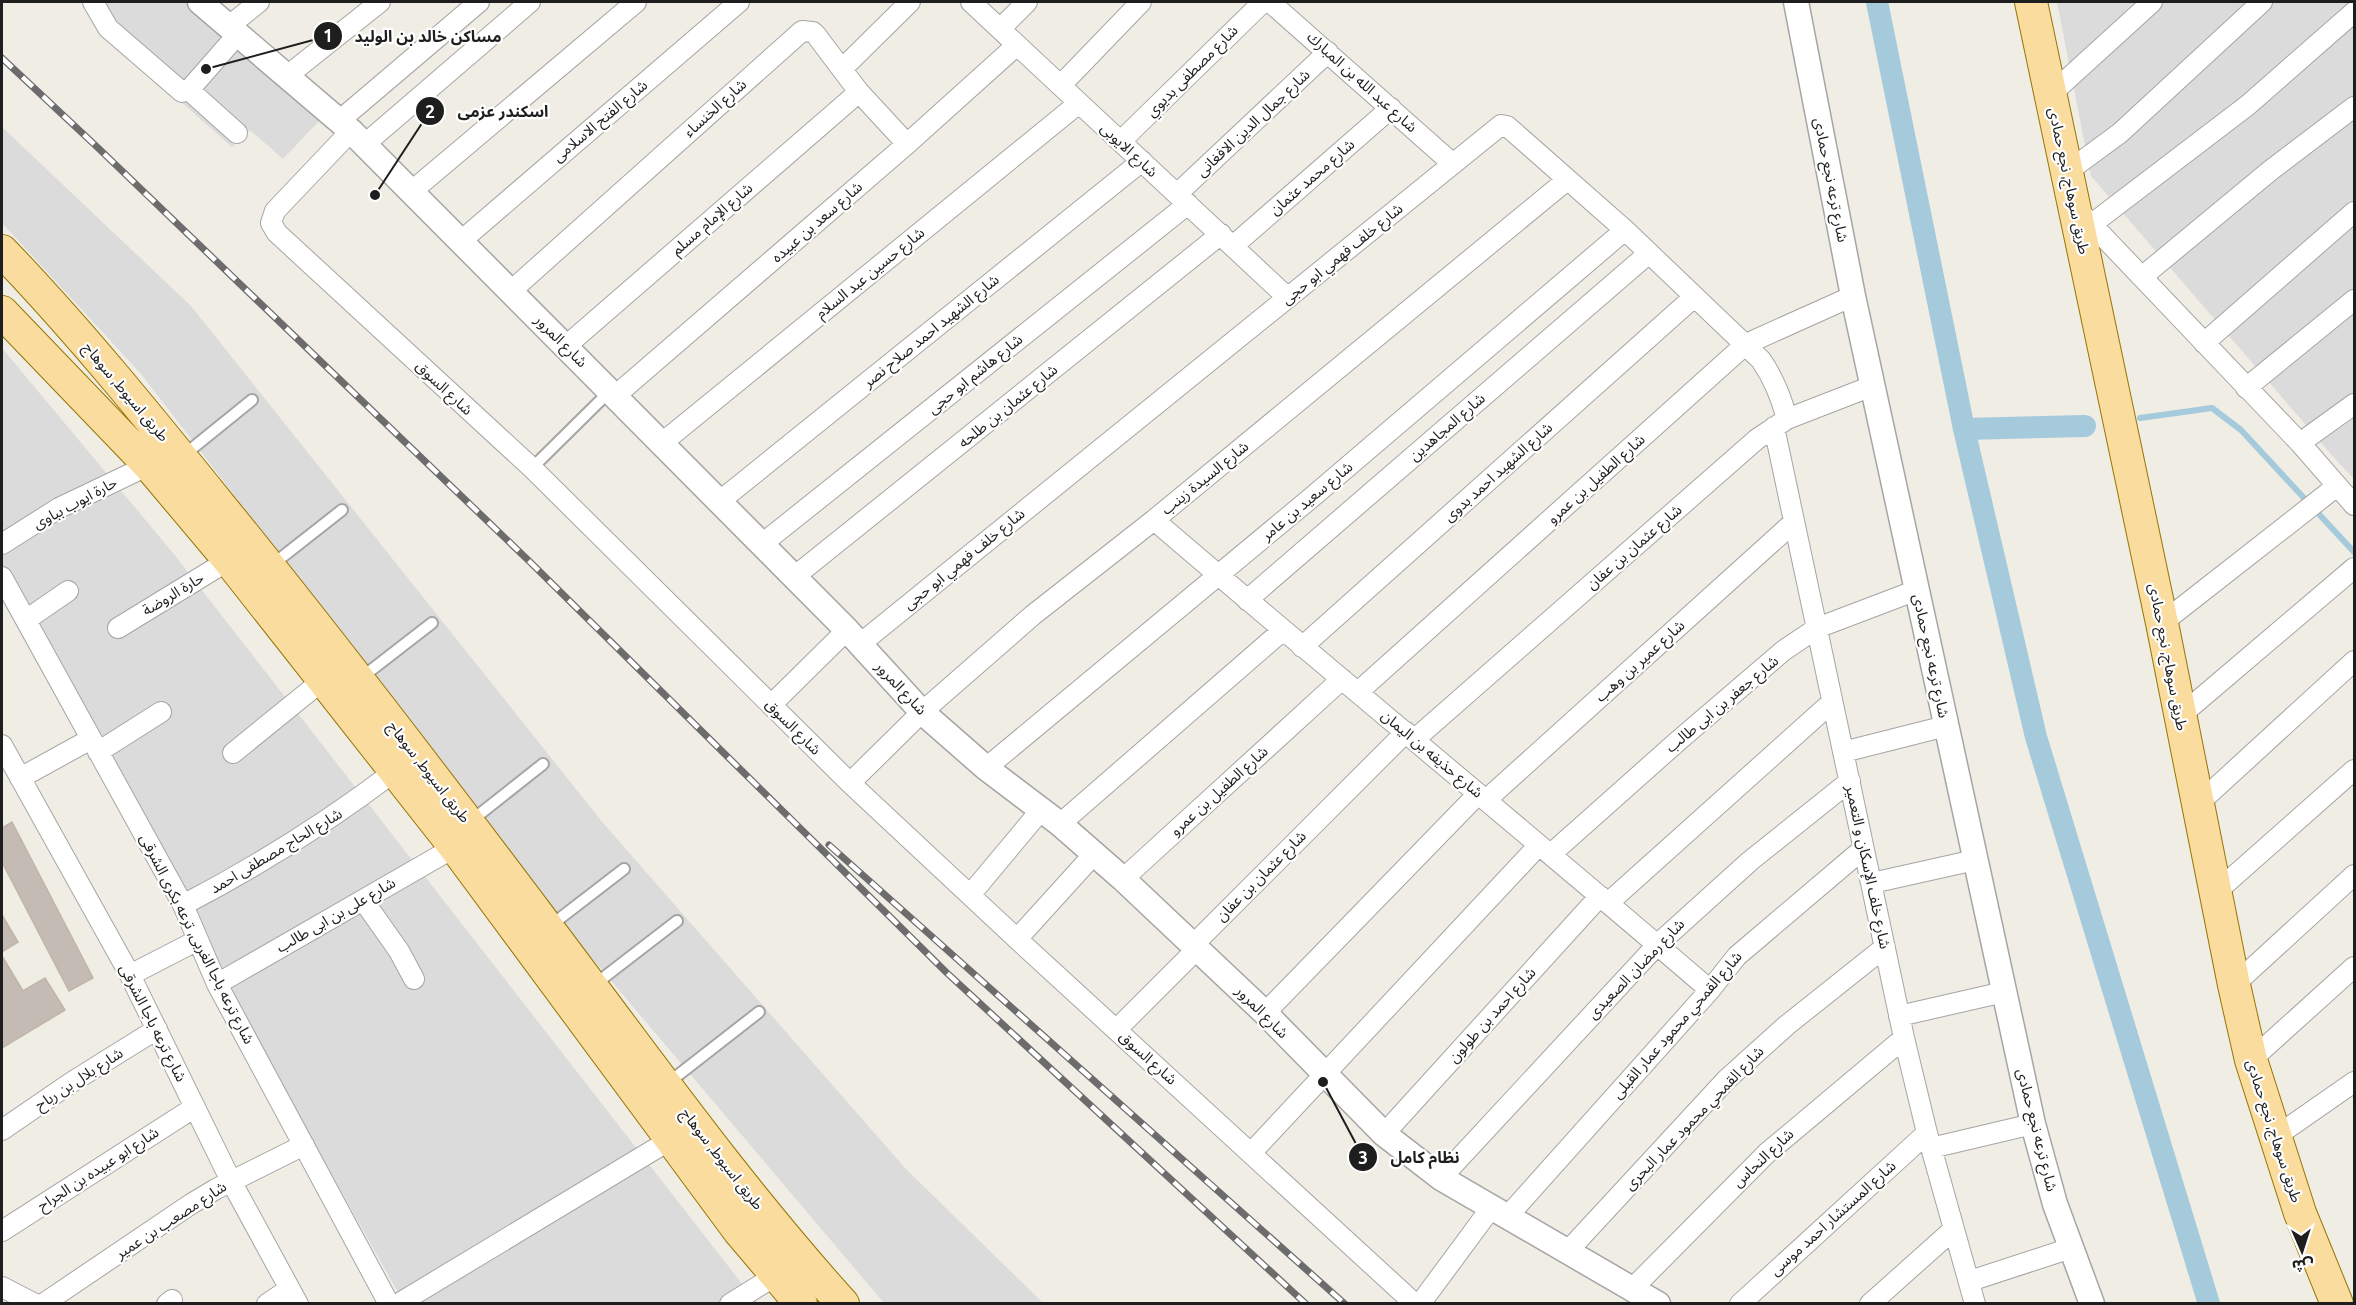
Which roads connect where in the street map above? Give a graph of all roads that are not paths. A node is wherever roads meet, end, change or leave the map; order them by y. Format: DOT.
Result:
graph roads {
  1 [pos="93,2"];
  2 [pos="200,2"];
  3 [pos="260,2"];
  4 [pos="380,2"];
  5 [pos="479,2"];
  6 [pos="530,2"];
  7 [pos="636,2"];
  8 [pos="739,2"];
  9 [pos="910,2"];
  10 [pos="971,2"];
  11 [pos="1027,2"];
  12 [pos="1141,2"];
  13 [pos="1263,2"];
  14 [pos="1270,2"];
  15 [pos="1796,2"];
  16 [pos="2031,2"];
  17 [pos="2152,2"];
  18 [pos="2262,2"];
  19 [pos="2355,12"];
  20 [pos="1000,29"];
  21 [pos="233,30"];
  22 [pos="1017,45"];
  23 [pos="1328,52"];
  24 [pos="842,69"];
  25 [pos="287,76"];
  26 [pos="1060,85"];
  27 [pos="189,90"];
  28 [pos="859,92"];
  29 [pos="2051,94"];
  30 [pos="1079,102"];
  31 [pos="2355,107"];
  32 [pos="1391,108"];
  33 [pos="351,132"];
  34 [pos="237,134"];
  35 [pos="1121,141"];
  36 [pos="907,144"];
  37 [pos="1142,161"];
  38 [pos="1453,164"];
  39 [pos="2067,172"];
  40 [pos="1568,180"];
  41 [pos="411,191"];
  42 [pos="1182,199"];
  43 [pos="2355,212"];
  44 [pos="2083,214"];
  45 [pos="1625,230"];
  46 [pos="1227,240"];
  47 [pos="461,241"];
  48 [pos="2,251"];
  49 [pos="1648,254"];
  50 [pos="2143,276"];
  51 [pos="511,291"];
  52 [pos="1853,296"];
  53 [pos="1288,297"];
  54 [pos="1694,297"];
  55 [pos="2355,300"];
  56 [pos="2,312"];
  57 [pos="2204,343"];
  58 [pos="1746,344"];
  59 [pos="566,346"];
  60 [pos="1872,387"];
  61 [pos="2246,388"];
  62 [pos="613,394"];
  63 [pos="252,400"];
  64 [pos="2355,404"];
  65 [pos="1780,423"];
  66 [pos="662,443"];
  67 [pos="2300,443"];
  68 [pos="181,458"];
  69 [pos="149,465"];
  70 [pos="532,468"];
  71 [pos="2337,486"];
  72 [pos="720,501"];
  73 [pos="2355,505"];
  74 [pos="342,510"];
  75 [pos="1154,520"];
  76 [pos="1794,522"];
  77 [pos="2,544"];
  78 [pos="762,544"];
  79 [pos="229,560"];
  80 [pos="270,567"];
  81 [pos="2355,568"];
  82 [pos="1218,574"];
  83 [pos="794,577"];
  84 [pos="4,586"];
  85 [pos="1917,590"];
  86 [pos="68,591"];
  87 [pos="1247,600"];
  88 [pos="26,620"];
  89 [pos="432,623"];
  90 [pos="2162,623"];
  91 [pos="1817,627"];
  92 [pos="118,628"];
  93 [pos="1282,631"];
  94 [pos="854,637"];
  95 [pos="1302,646"];
  96 [pos="2355,661"];
  97 [pos="1342,679"];
  98 [pos="323,680"];
  99 [pos="358,680"];
  100 [pos="1358,692"];
  101 [pos="1831,704"];
  102 [pos="771,705"];
  103 [pos="161,712"];
  104 [pos="922,712"];
  105 [pos="2180,716"];
  106 [pos="1946,726"];
  107 [pos="1411,735"];
  108 [pos="2,745"];
  109 [pos="95,746"];
  110 [pos="1843,752"];
  111 [pos="233,753"];
  112 [pos="543,764"];
  113 [pos="986,768"];
  114 [pos="2355,770"];
  115 [pos="395,771"];
  116 [pos="20,778"];
  117 [pos="1850,781"];
  118 [pos="850,783"];
  119 [pos="1482,797"];
  120 [pos="2198,804"];
  121 [pos="1051,817"];
  122 [pos="462,835"];
  123 [pos="1863,849"];
  124 [pos="1545,850"];
  125 [pos="1095,853"];
  126 [pos="1975,860"];
  127 [pos="624,869"];
  128 [pos="2355,875"];
  129 [pos="1123,879"];
  130 [pos="1872,883"];
  131 [pos="2215,893"];
  132 [pos="970,895"];
  133 [pos="363,900"];
  134 [pos="1604,900"];
  135 [pos="183,905"];
  136 [pos="677,921"];
  137 [pos="548,928"];
  138 [pos="1017,939"];
  139 [pos="198,940"];
  140 [pos="1657,945"];
  141 [pos="1195,947"];
  142 [pos="1885,947"];
  143 [pos="2355,967"];
  144 [pos="130,975"];
  145 [pos="414,979"];
  146 [pos="217,984"];
  147 [pos="2234,986"];
  148 [pos="592,987"];
  149 [pos="1710,990"];
  150 [pos="2004,992"];
  151 [pos="759,1012"];
  152 [pos="1264,1013"];
  153 [pos="1899,1016"];
  154 [pos="157,1029"];
  155 [pos="1116,1030"];
  156 [pos="1904,1038"];
  157 [pos="2251,1060"];
  158 [pos="1324,1075"];
  159 [pos="2354,1084"];
  160 [pos="665,1085"];
  161 [pos="195,1107"];
  162 [pos="2033,1124"];
  163 [pos="2,1130"];
  164 [pos="1384,1134"];
  165 [pos="2275,1137"];
  166 [pos="670,1140"];
  167 [pos="1929,1140"];
  168 [pos="304,1145"];
  169 [pos="1251,1153"];
  170 [pos="1441,1178"];
  171 [pos="231,1181"];
  172 [pos="1499,1213"];
  173 [pos="1954,1228"];
  174 [pos="2,1231"];
  175 [pos="2071,1248"];
  176 [pos="1567,1252"];
  177 [pos="776,1276"];
  178 [pos="2,1287"];
  179 [pos="293,1296"];
  180 [pos="1972,1297"];
  181 [pos="817,1298"];
  182 [pos="1647,1299"];
  183 [pos="35,1304"];
  184 [pos="43,1304"];
  185 [pos="267,1304"];
  186 [pos="389,1304"];
  187 [pos="398,1304"];
  188 [pos="730,1304"];
  189 [pos="1415,1304"];
  190 [pos="1420,1304"];
  191 [pos="1740,1304"];
  192 [pos="1870,1304"];
  193 [pos="2092,1304"];
  194 [pos="2337,1304"];
  1 -- 27 [label="street"];
  2 -- 21 [label="street, شارع المرور"];
  3 -- 21 [label="street"];
  4 -- 25 [label="street"];
  5 -- 33 [label="street"];
  6 -- 33 [label="street"];
  7 -- 41 [label="street"];
  8 -- 47 [label="street, شارع الفتح الاسلامى"];
  9 -- 24 [label="street"];
  10 -- 20 [label="street, شارع الايوبى"];
  11 -- 20 [label="street"];
  12 -- 26 [label="street"];
  13 -- 35 [label="street, شارع مصطفى بديوي"];
  14 -- 23 [label="street, شارع عبد الله بن المبارك"];
  15 -- 52 [label="street, شارع ترعه نجع حمادى"];
  16 -- 29 [label="main road, طريق سوهاج, نجع حمادى"];
  17 -- 29 [label="street"];
  18 -- 39 [label="street"];
  19 -- 44 [label="street"];
  20 -- 22 [label="street, شارع الايوبى"];
  21 -- 25 [label="street, شارع المرور"];
  21 -- 27 [label="street"];
  22 -- 26 [label="street, شارع الايوبى"];
  22 -- 36 [label="street, شارع سعد بن عبيده"];
  23 -- 32 [label="street, شارع عبد الله بن المبارك"];
  23 -- 42 [label="street, شارع جمال الدين الافغانى"];
  24 -- 28 [label="street, شارع الخنساء"];
  24 -- 51 [label="street, شارع الخنساء"];
  25 -- 33 [label="street, شارع المرور"];
  26 -- 30 [label="street, شارع الايوبى"];
  27 -- 34 [label="street"];
  28 -- 36 [label="street, شارع الخنساء"];
  28 -- 59 [label="street, شارع الإمام مسلم"];
  29 -- 39 [label="main road, طريق سوهاج, نجع حمادى"];
  30 -- 35 [label="street, شارع الايوبى"];
  30 -- 66 [label="street, شارع حسين عبد السلام"];
  31 -- 50 [label="street"];
  32 -- 38 [label="street, شارع عبد الله بن المبارك"];
  32 -- 46 [label="street, شارع محمد عثمان"];
  33 -- 41 [label="street, شارع المرور"];
  33 -- 70 [label="street, شارع السوق"];
  35 -- 37 [label="street, شارع الايوبى"];
  36 -- 62 [label="street, شارع سعد بن عبيده"];
  37 -- 42 [label="street, شارع الايوبى"];
  37 -- 72 [label="street, شارع الشهيد احمد صلاح نصر"];
  38 -- 40 [label="street, شارع خلف فهمي ابو حجى"];
  38 -- 53 [label="street, شارع خلف فهمي ابو حجى"];
  39 -- 44 [label="main road, طريق سوهاج, نجع حمادى"];
  40 -- 45 [label="street, شارع خلف فهمي ابو حجى"];
  40 -- 75 [label="street, شارع السيدة زينب"];
  41 -- 47 [label="street, شارع المرور"];
  42 -- 46 [label="street, شارع الايوبى"];
  42 -- 78 [label="street, شارع هاشم ابو حجى"];
  43 -- 57 [label="street"];
  44 -- 50 [label="street"];
  44 -- 90 [label="main road, طريق سوهاج, نجع حمادى"];
  45 -- 49 [label="street, شارع خلف فهمي ابو حجى"];
  45 -- 82 [label="street, شارع سعيد بن عامر"];
  46 -- 53 [label="street, شارع الايوبى"];
  46 -- 83 [label="street, شارع عثمان بن طلحه"];
  47 -- 51 [label="street, شارع المرور"];
  48 -- 68 [label="main road, طريق اسيوط, سوهاج"];
  49 -- 54 [label="street, شارع خلف فهمي ابو حجى"];
  49 -- 87 [label="street, شارع المجاهدين"];
  50 -- 57 [label="street"];
  51 -- 59 [label="street, شارع المرور"];
  52 -- 58 [label="street, شارع الطفيل بن عمرو"];
  52 -- 60 [label="street, شارع ترعه نجع حمادى"];
  53 -- 94 [label="street, شارع خلف فهمي ابو حجى"];
  54 -- 58 [label="street, شارع خلف فهمي ابو حجى"];
  54 -- 95 [label="street, شارع الشهيد احمد بدوى"];
  55 -- 61 [label="street"];
  56 -- 69 [label="main road, طريق اسيوط, سوهاج"];
  57 -- 61 [label="street"];
  58 -- 65 [label="street, شارع خلف فهمي ابو حجى"];
  58 -- 100 [label="street, شارع الطفيل بن عمرو"];
  59 -- 62 [label="street, شارع المرور"];
  60 -- 65 [label="street, شارع عثمان بن عفان"];
  60 -- 85 [label="street, شارع ترعه نجع حمادى"];
  61 -- 67 [label="street"];
  62 -- 66 [label="street, شارع المرور"];
  62 -- 70 [label="lane"];
  63 -- 68 [label="lane"];
  64 -- 67 [label="street"];
  65 -- 76 [label="street, شارع خلف الإسكان و التعمير"];
  65 -- 107 [label="street, شارع عثمان بن عفان"];
  66 -- 72 [label="street, شارع المرور"];
  67 -- 71 [label="street"];
  68 -- 80 [label="main road, طريق اسيوط, سوهاج"];
  69 -- 77 [label="street, حارة ايوب بباوى"];
  69 -- 79 [label="main road, طريق اسيوط, سوهاج"];
  70 -- 102 [label="street, شارع السوق"];
  71 -- 73 [label="street"];
  71 -- 90 [label="street"];
  72 -- 78 [label="street, شارع المرور"];
  74 -- 80 [label="lane"];
  75 -- 82 [label="street, شارع حذيفه بن اليمان"];
  75 -- 104 [label="street, شارع السيدة زينب"];
  76 -- 91 [label="street, شارع خلف الإسكان و التعمير"];
  76 -- 119 [label="street, شارع عمير بن وهب"];
  78 -- 83 [label="street, شارع المرور"];
  79 -- 92 [label="street, حارة الروضة"];
  79 -- 98 [label="main road, طريق اسيوط, سوهاج"];
  80 -- 99 [label="main road, طريق اسيوط, سوهاج"];
  81 -- 105 [label="street"];
  82 -- 87 [label="street, شارع حذيفه بن اليمان"];
  82 -- 113 [label="street, شارع سعيد بن عامر"];
  83 -- 94 [label="street, شارع المرور"];
  84 -- 88 [label="street, شارع ترعه باجا الغربى, ترعه بكرى الشرقى"];
  85 -- 91 [label="street, شارع جعفر بن ابى طالب"];
  85 -- 106 [label="street, شارع ترعه نجع حمادى"];
  86 -- 88 [label="street"];
  87 -- 93 [label="street, شارع حذيفه بن اليمان"];
  88 -- 109 [label="street, شارع ترعه باجا الغربى, ترعه بكرى الشرقى"];
  89 -- 99 [label="lane"];
  90 -- 105 [label="main road, طريق سوهاج, نجع حمادى"];
  91 -- 101 [label="street, شارع خلف الإسكان و التعمير"];
  91 -- 124 [label="street, شارع جعفر بن ابى طالب"];
  93 -- 95 [label="street, شارع حذيفه بن اليمان"];
  93 -- 121 [label="street"];
  94 -- 102 [label="street, شارع خلف فهمي ابو حجى"];
  94 -- 104 [label="street, شارع المرور"];
  95 -- 97 [label="street, شارع حذيفه بن اليمان"];
  96 -- 120 [label="street"];
  97 -- 100 [label="street, شارع حذيفه بن اليمان"];
  97 -- 129 [label="street, شارع الطفيل بن عمرو"];
  98 -- 111 [label="street"];
  98 -- 115 [label="main road, طريق اسيوط, سوهاج"];
  99 -- 122 [label="main road, طريق اسيوط, سوهاج"];
  100 -- 107 [label="street, شارع حذيفه بن اليمان"];
  101 -- 110 [label="street, شارع خلف الإسكان و التعمير"];
  101 -- 134 [label="street, شارع احمد بن طولون"];
  102 -- 118 [label="street, شارع السوق"];
  103 -- 109 [label="street"];
  104 -- 113 [label="street, شارع المرور"];
  104 -- 118 [label="street, شارع السيدة زينب"];
  105 -- 120 [label="main road, طريق سوهاج, نجع حمادى"];
  106 -- 110 [label="street"];
  106 -- 126 [label="street, شارع ترعه نجع حمادى"];
  107 -- 119 [label="street, شارع حذيفه بن اليمان"];
  107 -- 141 [label="street, شارع عثمان بن عفان"];
  108 -- 116 [label="street, شارع ترعه باجا الشرقى"];
  109 -- 116 [label="street"];
  109 -- 135 [label="street, شارع ترعه باجا الغربى, ترعه بكرى الشرقى"];
  110 -- 117 [label="street, شارع خلف الإسكان و التعمير"];
  112 -- 122 [label="lane"];
  113 -- 121 [label="street, شارع المرور"];
  114 -- 131 [label="street"];
  115 -- 122 [label="main road, طريق اسيوط, سوهاج"];
  115 -- 135 [label="street, شارع الحاج مصطفى احمد"];
  116 -- 144 [label="street, شارع ترعه باجا الشرقى"];
  117 -- 123 [label="street, شارع خلف الإسكان و التعمير"];
  117 -- 140 [label="street, شارع رمضان الصعيدى"];
  118 -- 132 [label="street, شارع السوق"];
  119 -- 124 [label="street, شارع حذيفه بن اليمان"];
  119 -- 152 [label="street, شارع عمير بن وهب"];
  120 -- 131 [label="main road, طريق سوهاج, نجع حمادى"];
  121 -- 125 [label="street, شارع المرور"];
  121 -- 132 [label="street"];
  122 -- 133 [label="street, شارع على بن ابى طالب"];
  122 -- 137 [label="main road, طريق اسيوط, سوهاج"];
  122 -- 166 [label="main road, طريق اسيوط, سوهاج"];
  123 -- 130 [label="street, شارع خلف الإسكان و التعمير"];
  123 -- 149 [label="street, شارع القمحي محمود عمار القبلى"];
  124 -- 134 [label="street, شارع حذيفه بن اليمان"];
  124 -- 158 [label="street, شارع جعفر بن ابى طالب"];
  125 -- 129 [label="street, شارع المرور"];
  125 -- 138 [label="street"];
  126 -- 130 [label="street"];
  126 -- 150 [label="street, شارع ترعه نجع حمادى"];
  127 -- 137 [label="lane"];
  128 -- 147 [label="street"];
  129 -- 141 [label="street, شارع المرور"];
  130 -- 142 [label="street, شارع خلف الإسكان و التعمير"];
  131 -- 147 [label="main road, طريق سوهاج, نجع حمادى"];
  132 -- 138 [label="street, شارع السوق"];
  133 -- 145 [label="street"];
  133 -- 146 [label="street, شارع على بن ابى طالب"];
  134 -- 140 [label="street, شارع حذيفه بن اليمان"];
  134 -- 164 [label="street, شارع احمد بن طولون"];
  135 -- 139 [label="street, شارع ترعه باجا الغربى, ترعه بكرى الشرقى"];
  136 -- 148 [label="lane"];
  137 -- 148 [label="main road, طريق اسيوط, سوهاج"];
  138 -- 155 [label="street, شارع السوق"];
  139 -- 144 [label="street"];
  139 -- 146 [label="street, شارع ترعه باجا الغربى, ترعه بكرى الشرقى"];
  140 -- 149 [label="street, شارع حذيفه بن اليمان"];
  140 -- 170 [label="street, شارع رمضان الصعيدى"];
  141 -- 152 [label="street, شارع المرور"];
  141 -- 155 [label="street, شارع عثمان بن عفان"];
  142 -- 153 [label="street, شارع خلف الإسكان و التعمير"];
  142 -- 176 [label="street, شارع القمحي محمود عمار البحرى"];
  143 -- 157 [label="street"];
  144 -- 154 [label="street, شارع ترعه باجا الشرقى"];
  146 -- 168 [label="street, شارع ترعه باجا الغربى, ترعه بكرى الشرقى"];
  147 -- 157 [label="main road, طريق سوهاج, نجع حمادى"];
  148 -- 160 [label="main road, طريق اسيوط, سوهاج"];
  149 -- 172 [label="street, شارع القمحي محمود عمار القبلى"];
  150 -- 153 [label="street"];
  150 -- 162 [label="street, شارع ترعه نجع حمادى"];
  151 -- 160 [label="lane"];
  152 -- 158 [label="street, شارع المرور"];
  153 -- 156 [label="street, شارع خلف الإسكان و التعمير"];
  154 -- 161 [label="street, شارع ترعه باجا الشرقى"];
  154 -- 163 [label="street, شارع بلال بن رباح"];
  155 -- 169 [label="street, شارع السوق"];
  156 -- 167 [label="street, شارع خلف الإسكان و التعمير"];
  156 -- 182 [label="street, شارع النحاس"];
  157 -- 165 [label="main road, طريق سوهاج, نجع حمادى"];
  158 -- 164 [label="street, شارع المرور"];
  158 -- 169 [label="street, شارع جعفر بن ابى طالب"];
  159 -- 165 [label="street"];
  160 -- 181 [label="main road, طريق اسيوط, سوهاج"];
  161 -- 171 [label="street, شارع ترعه باجا الشرقى"];
  161 -- 174 [label="street, شارع ابو عبيده بن الجراح"];
  162 -- 167 [label="street"];
  162 -- 175 [label="street, شارع ترعه نجع حمادى"];
  164 -- 170 [label="street, شارع المرور"];
  165 -- 194 [label="main road, طريق سوهاج, نجع حمادى"];
  166 -- 177 [label="main road, طريق اسيوط, سوهاج"];
  166 -- 187 [label="street"];
  167 -- 173 [label="street, شارع خلف الإسكان و التعمير"];
  167 -- 191 [label="street, شارع المستشار احمد موسى"];
  168 -- 171 [label="street, شارع مصعب بن عمير"];
  168 -- 186 [label="street, شارع ترعه باجا الغربى, ترعه بكرى الشرقى"];
  169 -- 189 [label="street, شارع السوق"];
  170 -- 172 [label="street, شارع المرور"];
  171 -- 179 [label="street, شارع ترعه باجا الشرقى"];
  171 -- 184 [label="street, شارع مصعب بن عمير"];
  172 -- 176 [label="street, شارع المرور"];
  172 -- 190 [label="street, شارع القمحي محمود عمار القبلى"];
  173 -- 180 [label="street, شارع خلف الإسكان و التعمير"];
  173 -- 192 [label="street"];
  175 -- 180 [label="street"];
  175 -- 193 [label="street, شارع ترعه نجع حمادى"];
  176 -- 182 [label="street, شارع المرور"];
  177 -- 181 [label="main road, طريق اسيوط, سوهاج"];
  177 -- 188 [label="street"];
  178 -- 183 [label="street"];
  179 -- 185 [label="street"];
}
